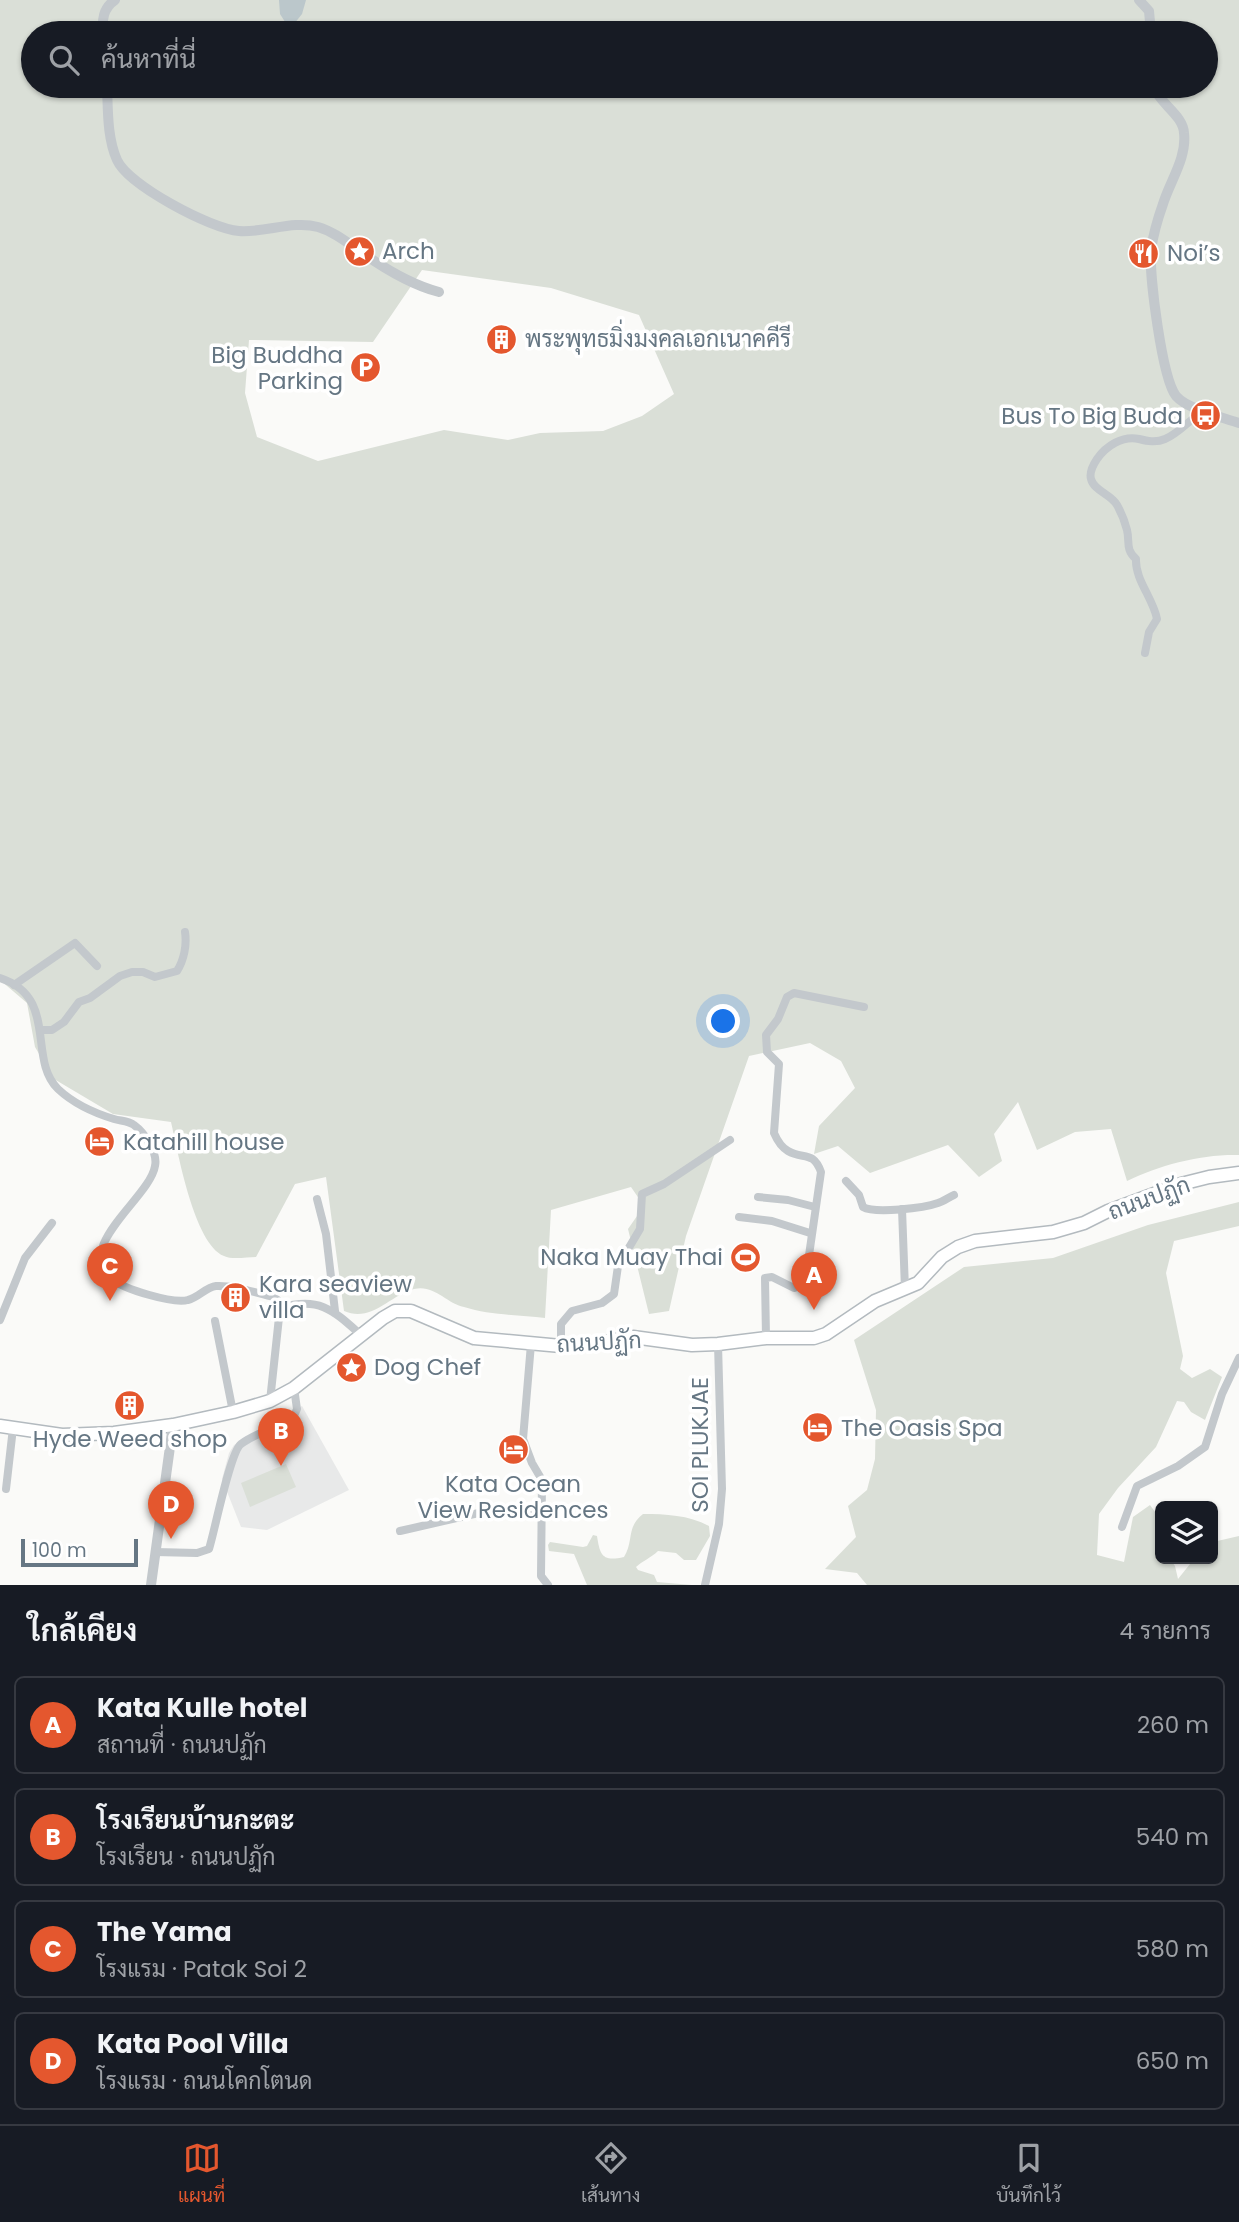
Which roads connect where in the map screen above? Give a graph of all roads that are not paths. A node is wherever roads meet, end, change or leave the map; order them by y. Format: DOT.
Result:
graph roads {
  1 [pos="115,0"];
  2 [pos="1139,0"];
  3 [pos="103,21"];
  4 [pos="1150,21"];
  5 [pos="108,98"];
  6 [pos="1160,98"];
  7 [pos="439,292"];
  8 [pos="1205,411"];
  9 [pos="1239,424"];
  10 [pos="1145,653"];
  11 [pos="186,932"];
  12 [pos="97,966"];
  13 [pos="0,978"];
  14 [pos="14,985"];
  15 [pos="864,1007"];
  16 [pos="40,1030"];
  17 [pos="730,1140"];
  18 [pos="1239,1174"];
  19 [pos="846,1181"];
  20 [pos="954,1195"];
  21 [pos="758,1197"];
  22 [pos="317,1199"];
  23 [pos="815,1207"];
  24 [pos="902,1209"];
  25 [pos="739,1217"];
  26 [pos="51,1223"];
  27 [pos="810,1233"];
  28 [pos="905,1289"];
  29 [pos="280,1308"];
  30 [pos="335,1311"];
  31 [pos="0,1320"];
  32 [pos="215,1321"];
  33 [pos="361,1335"];
  34 [pos="766,1338"];
  35 [pos="531,1344"];
  36 [pos="718,1344"];
  37 [pos="561,1346"];
  38 [pos="1239,1359"];
  39 [pos="294,1388"];
  40 [pos="270,1401"];
  41 [pos="233,1412"];
  42 [pos="173,1425"];
  43 [pos="6,1427"];
  44 [pos="6,1489"];
  45 [pos="541,1516"];
  46 [pos="1122,1527"];
  47 [pos="400,1531"];
  48 [pos="155,1552"];
  49 [pos="151,1585"];
  50 [pos="548,1585"];
  51 [pos="705,1585"];
  1 -- 3 [label="street"];
  2 -- 4 [label="street"];
  5 -- 7 [label="street"];
  6 -- 8 [label="street"];
  8 -- 9 [label="street"];
  8 -- 10 [label="street"];
  11 -- 16 [label="street"];
  12 -- 14 [label="street"];
  13 -- 14 [label="street"];
  14 -- 16 [label="street"];
  15 -- 23 [label="street"];
  16 -- 29 [label="street"];
  17 -- 37 [label="street"];
  18 -- 28 [label="main road, ถนนปฏัก"];
  19 -- 24 [label="street"];
  20 -- 24 [label="street"];
  21 -- 23 [label="street"];
  22 -- 30 [label="street"];
  23 -- 27 [label="street"];
  24 -- 28 [label="street"];
  25 -- 27 [label="street"];
  26 -- 31 [label="street"];
  27 -- 34 [label="street"];
  28 -- 34 [label="main road, ถนนปฏัก"];
  29 -- 30 [label="street"];
  29 -- 40 [label="street"];
  30 -- 33 [label="street"];
  32 -- 41 [label="street"];
  33 -- 35 [label="main road, ถนนปฏัก"];
  33 -- 39 [label="main road, ถนนปฏัก"];
  34 -- 36 [label="main road, ถนนปฏัก"];
  35 -- 37 [label="main road, ถนนปฏัก"];
  35 -- 45 [label="street"];
  36 -- 37 [label="main road, ถนนปฏัก"];
  36 -- 51 [label="street, SOI PLUKJAE"];
  38 -- 46 [label="street"];
  39 -- 40 [label="main road, ถนนปฏัก"];
  39 -- 48 [label="street"];
  40 -- 41 [label="main road, ถนนปฏัก"];
  41 -- 42 [label="main road, ถนนปฏัก"];
  42 -- 43 [label="main road, ถนนปฏัก"];
  42 -- 48 [label="street"];
  43 -- 44 [label="street"];
  45 -- 47 [label="street"];
  45 -- 50 [label="street"];
  48 -- 49 [label="street"];
}
